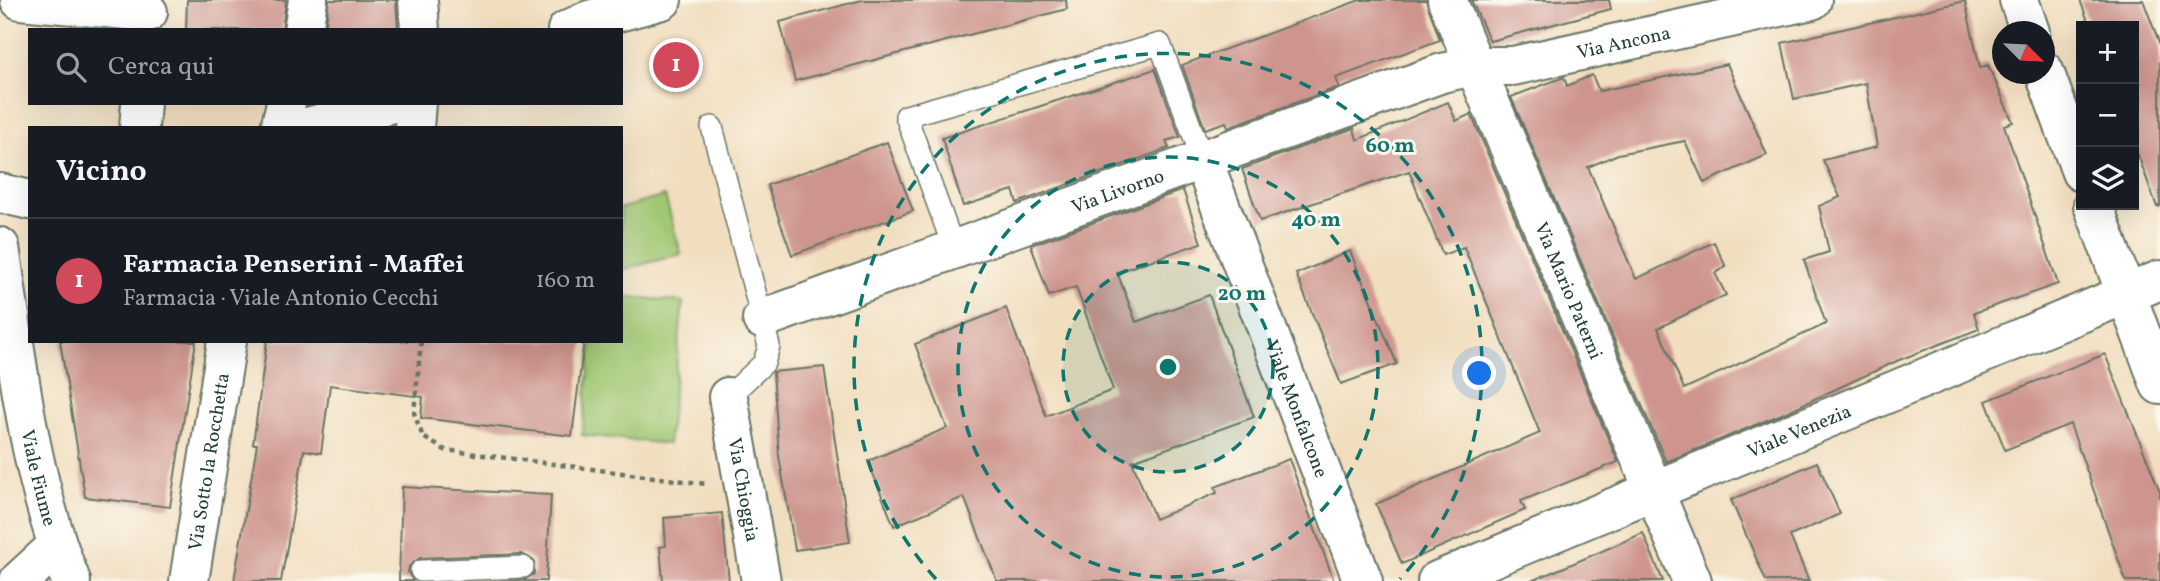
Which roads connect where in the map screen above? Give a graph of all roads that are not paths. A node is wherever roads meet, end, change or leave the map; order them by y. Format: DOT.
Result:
graph roads {
  1 [pos="20,0"];
  2 [pos="308,0"];
  3 [pos="418,0"];
  4 [pos="662,0"];
  5 [pos="1447,0"];
  6 [pos="1812,0"];
  7 [pos="2019,0"];
  8 [pos="148,14"];
  9 [pos="578,17"];
  10 [pos="2026,21"];
  11 [pos="303,28"];
  12 [pos="420,28"];
  13 [pos="1475,66"];
  14 [pos="2050,84"];
  15 [pos="141,105"];
  16 [pos="286,105"];
  17 [pos="385,105"];
  18 [pos="416,105"];
  19 [pos="139,126"];
  20 [pos="280,126"];
  21 [pos="311,126"];
  22 [pos="414,126"];
  23 [pos="712,127"];
  24 [pos="1202,158"];
  25 [pos="2076,158"];
  26 [pos="0,193"];
  27 [pos="28,200"];
  28 [pos="2095,210"];
  29 [pos="0,247"];
  30 [pos="954,249"];
  31 [pos="2160,280"];
  32 [pos="2126,294"];
  33 [pos="762,319"];
  34 [pos="2160,326"];
  35 [pos="227,343"];
  36 [pos="2160,385"];
  37 [pos="10,387"];
  38 [pos="728,397"];
  39 [pos="1654,490"];
  40 [pos="64,564"];
  41 [pos="523,567"];
  42 [pos="421,571"];
  43 [pos="474,575"];
  44 [pos="19,581"];
  45 [pos="189,581"];
  46 [pos="761,581"];
  47 [pos="1363,581"];
  48 [pos="1437,581"];
  49 [pos="1692,581"];
  1 -- 8 [label="street"];
  2 -- 11 [label="street"];
  3 -- 12 [label="street"];
  4 -- 9 [label="street"];
  5 -- 13 [label="street, Via Mario Paterni"];
  6 -- 13 [label="street, Via Ancona"];
  7 -- 10 [label="street"];
  13 -- 24 [label="street, Via Livorno"];
  13 -- 39 [label="street, Via Mario Paterni"];
  14 -- 25 [label="street"];
  15 -- 19 [label="street"];
  16 -- 20 [label="street"];
  17 -- 21 [label="street"];
  18 -- 22 [label="street"];
  23 -- 33 [label="lane"];
  24 -- 30 [label="street, Via Livorno"];
  24 -- 30 [label="lane"];
  24 -- 47 [label="street, Viale Monfalcone"];
  26 -- 27 [label="street"];
  28 -- 32 [label="street"];
  29 -- 37 [label="street, Viale Fiume"];
  30 -- 33 [label="street, Via Livorno"];
  31 -- 32 [label="street, Viale Venezia"];
  32 -- 34 [label="street"];
  32 -- 36 [label="street"];
  32 -- 39 [label="street, Viale Venezia"];
  33 -- 38 [label="lane"];
  35 -- 45 [label="street, Via Sotto la Rocchetta"];
  37 -- 40 [label="street, Viale Fiume"];
  38 -- 46 [label="street, Via Chioggia"];
  39 -- 48 [label="street, Viale Venezia"];
  39 -- 49 [label="street, Via Mario Paterni"];
  40 -- 44 [label="street"];
  41 -- 43 [label="lane"];
  42 -- 43 [label="lane"];
}
